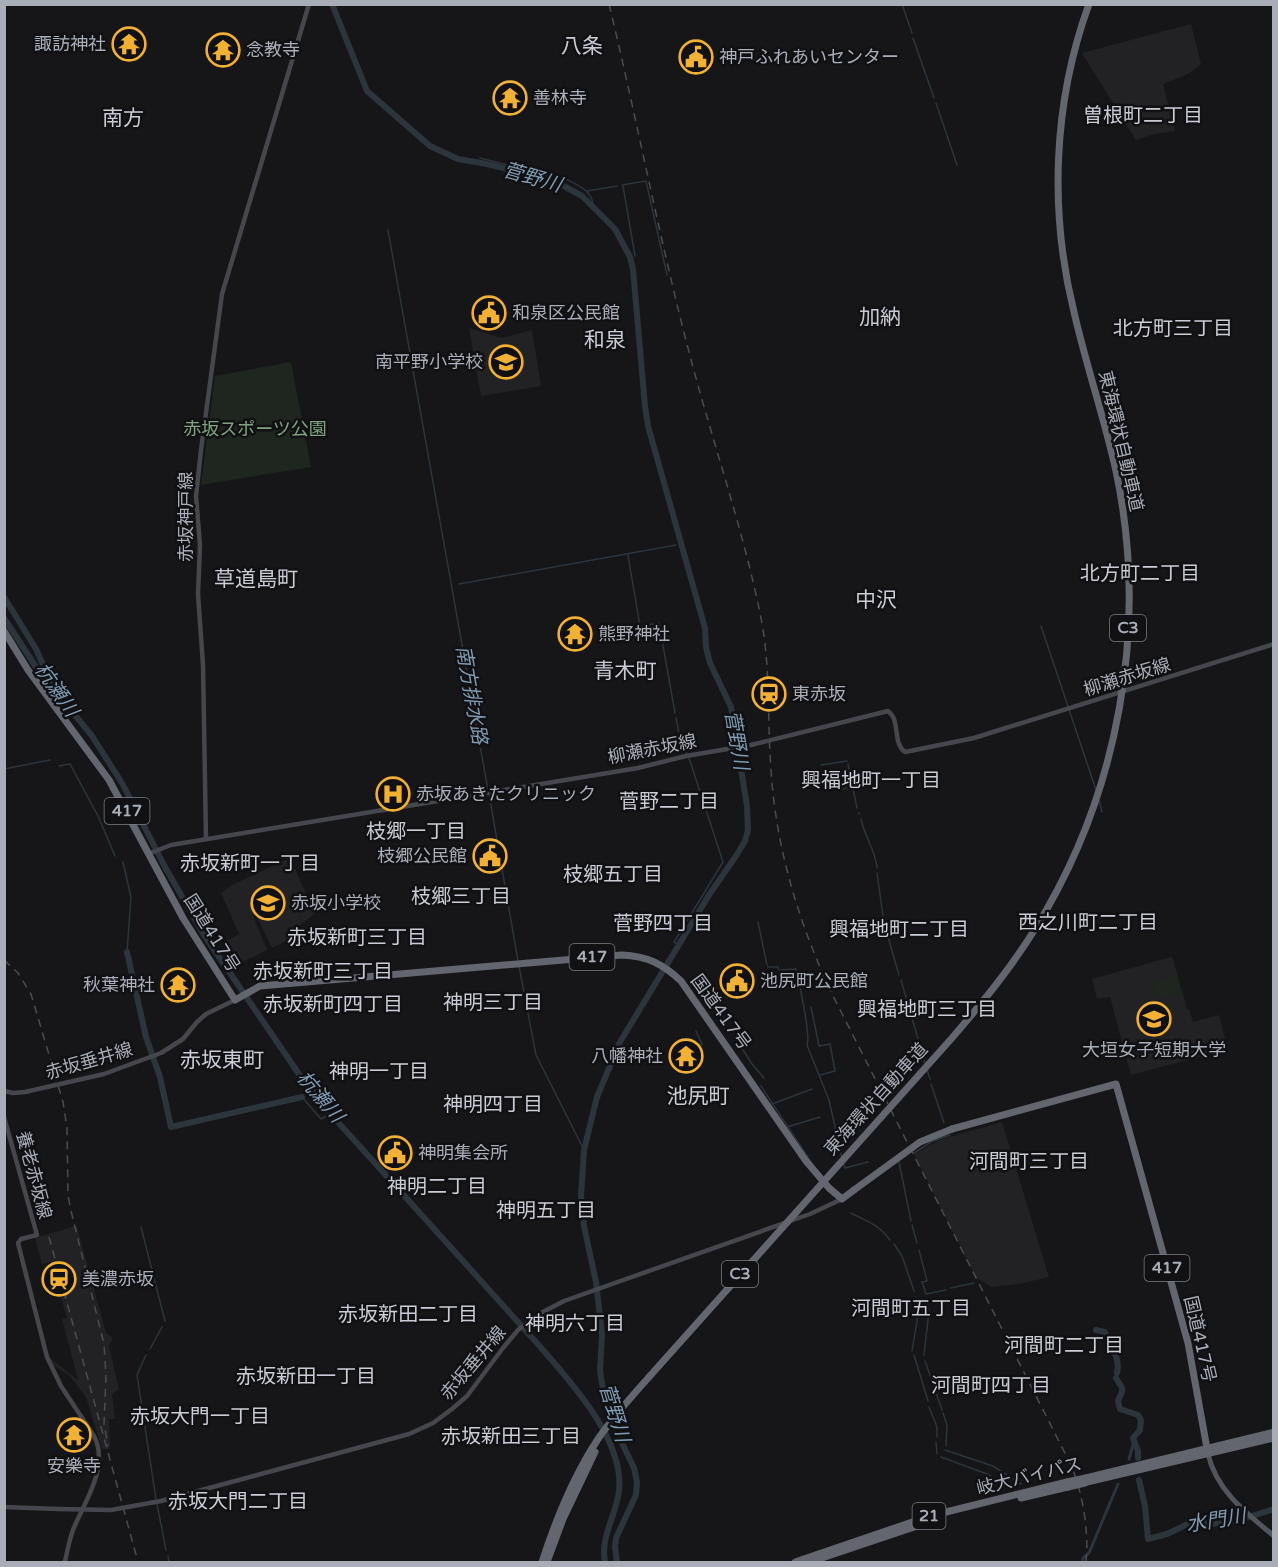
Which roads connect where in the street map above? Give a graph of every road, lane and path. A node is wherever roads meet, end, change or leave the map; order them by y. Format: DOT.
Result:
graph roads {
  1 [pos="309,4"];
  2 [pos="1089,4"];
  3 [pos="4,632"];
  4 [pos="1274,644"];
  5 [pos="206,839"];
  6 [pos="150,854"];
  7 [pos="235,1000"];
  8 [pos="4,1091"];
  9 [pos="4,1117"];
  10 [pos="842,1199"];
  11 [pos="648,1377"];
  12 [pos="1273,1432"];
  13 [pos="1274,1438"];
  14 [pos="1208,1451"];
  15 [pos="1067,1485"];
  16 [pos="4,1507"];
  17 [pos="1274,1536"];
  18 [pos="65,1563"];
  19 [pos="542,1563"];
  20 [pos="548,1563"];
  21 [pos="795,1563"];
  22 [pos="810,1563"];
  1 -- 5 [label="main road, 赤坂神戸線"];
  2 -- 11 [label="highway, 東海環状自動車道 / C3, bridge"];
  3 -- 6 [label="highway, 国道417号 / 417"];
  4 -- 5 [label="main road, 柳瀬赤坂線"];
  5 -- 6 [label="main road"];
  6 -- 7 [label="highway, 国道417号 / 417"];
  7 -- 8 [label="main road, 赤坂垂井線"];
  7 -- 10 [label="highway, 国道417号 / 417"];
  9 -- 18 [label="main road, 養老赤坂線"];
  10 -- 14 [label="highway, 国道417号 / 417, bridge"];
  10 -- 16 [label="main road, 赤坂垂井線, bridge"];
  11 -- 19 [label="highway, 東海環状自動車道 / C3"];
  11 -- 20 [label="highway, 東海環状自動車道 / C3"];
  12 -- 14 [label="highway, 岐大バイパス / 21"];
  13 -- 14 [label="highway, 岐大バイパス / 21"];
  14 -- 15 [label="highway, 岐大バイパス / 21, bridge"];
  14 -- 17 [label="main road"];
  15 -- 21 [label="highway, 岐大バイパス / 21"];
  15 -- 22 [label="highway, 岐大バイパス / 21"];
}
